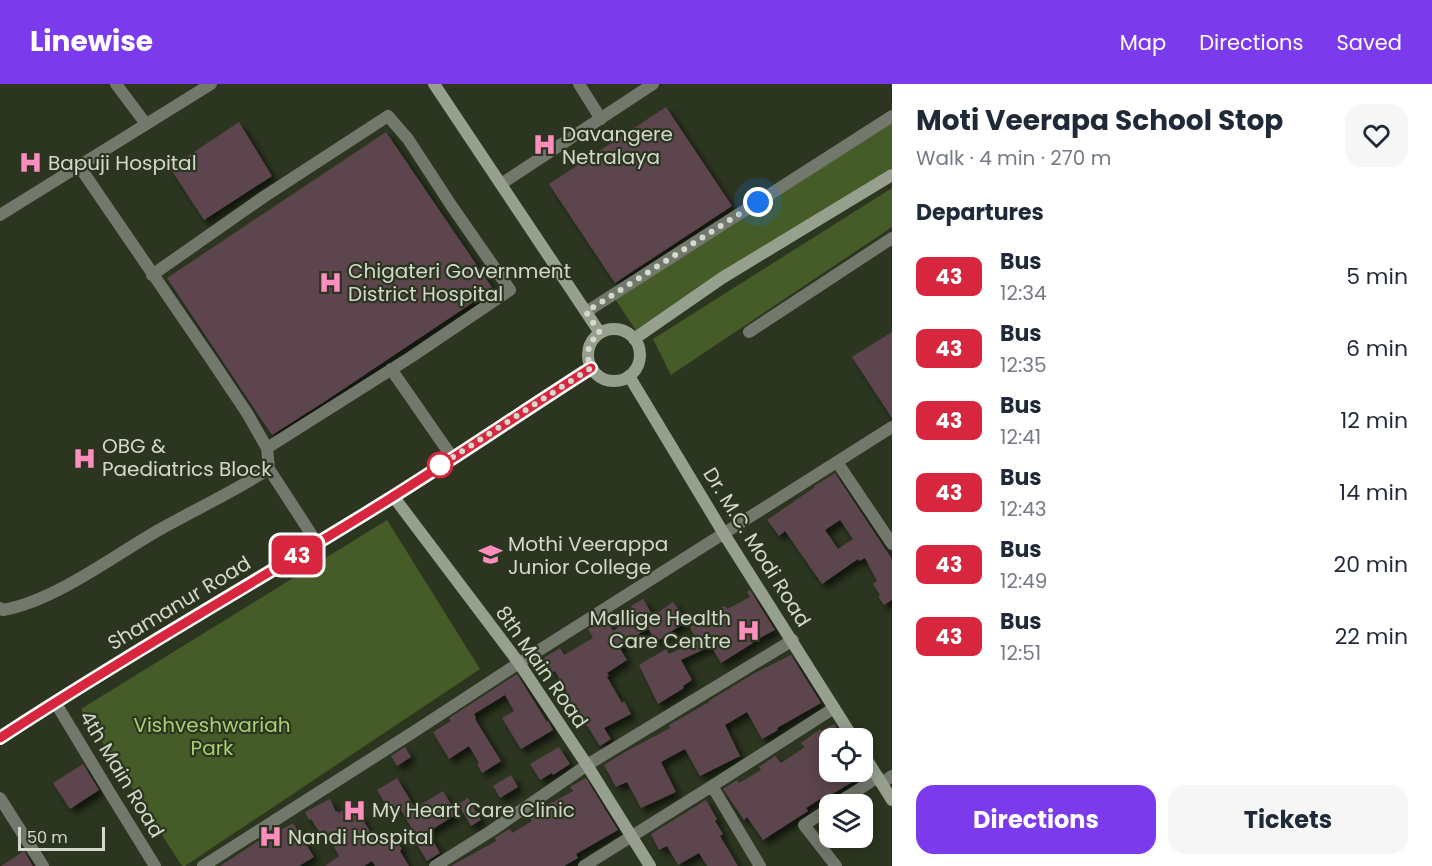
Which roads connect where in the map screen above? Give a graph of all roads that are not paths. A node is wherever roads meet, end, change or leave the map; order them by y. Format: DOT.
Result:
graph roads {
  1 [pos="116,84"];
  2 [pos="211,84"];
  3 [pos="434,84"];
  4 [pos="579,84"];
  5 [pos="653,84"];
  6 [pos="892,116"];
  7 [pos="601,118"];
  8 [pos="146,124"];
  9 [pos="79,166"];
  10 [pos="892,175"];
  11 [pos="501,184"];
  12 [pos="0,215"];
  13 [pos="892,238"];
  14 [pos="152,275"];
  15 [pos="586,312"];
  16 [pos="749,332"];
  17 [pos="600,333"];
  18 [pos="634,339"];
  19 [pos="591,368"];
  20 [pos="391,369"];
  21 [pos="629,376"];
  22 [pos="892,427"];
  23 [pos="267,448"];
  24 [pos="452,457"];
  25 [pos="837,462"];
  26 [pos="269,469"];
  27 [pos="393,496"];
  28 [pos="724,534"];
  29 [pos="317,543"];
  30 [pos="892,544"];
  31 [pos="0,608"];
  32 [pos="792,640"];
  33 [pos="519,663"];
  34 [pos="55,702"];
  35 [pos="834,708"];
  36 [pos="847,728"];
  37 [pos="0,738"];
  38 [pos="587,765"];
  39 [pos="873,766"];
  40 [pos="884,779"];
  41 [pos="712,786"];
  42 [pos="855,794"];
  43 [pos="0,798"];
  44 [pos="892,800"];
  45 [pos="819,815"];
  46 [pos="631,837"];
  47 [pos="819,844"];
  48 [pos="822,848"];
  49 [pos="43,866"];
  50 [pos="155,866"];
  51 [pos="203,866"];
  52 [pos="435,866"];
  53 [pos="584,866"];
  54 [pos="650,866"];
  55 [pos="760,866"];
  56 [pos="836,866"];
  1 -- 8 [label="street"];
  2 -- 8 [label="street"];
  3 -- 11 [label="street"];
  4 -- 7 [label="street"];
  5 -- 7 [label="street"];
  6 -- 15 [label="street"];
  7 -- 11 [label="street"];
  8 -- 9 [label="street"];
  9 -- 12 [label="street"];
  9 -- 14 [label="street"];
  10 -- 18 [label="street"];
  11 -- 15 [label="street"];
  13 -- 16 [label="street"];
  14 -- 20 [label="street"];
  14 -- 23 [label="street"];
  15 -- 17 [label="street"];
  17 -- 18 [label="street"];
  17 -- 19 [label="street"];
  18 -- 21 [label="street"];
  19 -- 21 [label="street"];
  19 -- 24 [label="street, Shamanur Road"];
  20 -- 23 [label="street"];
  20 -- 24 [label="street"];
  21 -- 28 [label="street, Dr. M.C. Modi Road"];
  22 -- 25 [label="street"];
  23 -- 26 [label="street"];
  24 -- 27 [label="street, Shamanur Road"];
  25 -- 28 [label="street"];
  25 -- 30 [label="street"];
  26 -- 29 [label="street"];
  26 -- 31 [label="street"];
  27 -- 29 [label="street, Shamanur Road"];
  27 -- 33 [label="street, 8th Main Road"];
  28 -- 32 [label="street, Dr. M.C. Modi Road"];
  28 -- 33 [label="street"];
  29 -- 34 [label="street, Shamanur Road"];
  32 -- 35 [label="street, Dr. M.C. Modi Road"];
  32 -- 38 [label="street"];
  33 -- 38 [label="street, 8th Main Road"];
  33 -- 51 [label="street"];
  34 -- 37 [label="street, Shamanur Road"];
  34 -- 50 [label="street, 4th Main Road"];
  35 -- 36 [label="street, Dr. M.C. Modi Road"];
  35 -- 41 [label="street"];
  38 -- 46 [label="street, 8th Main Road"];
  38 -- 52 [label="street"];
  39 -- 40 [label="street"];
  40 -- 42 [label="street"];
  40 -- 44 [label="street"];
  41 -- 46 [label="street"];
  41 -- 55 [label="street"];
  43 -- 49 [label="street"];
  45 -- 47 [label="street"];
  46 -- 53 [label="street"];
  46 -- 54 [label="street, 8th Main Road"];
  48 -- 56 [label="street"];
}
